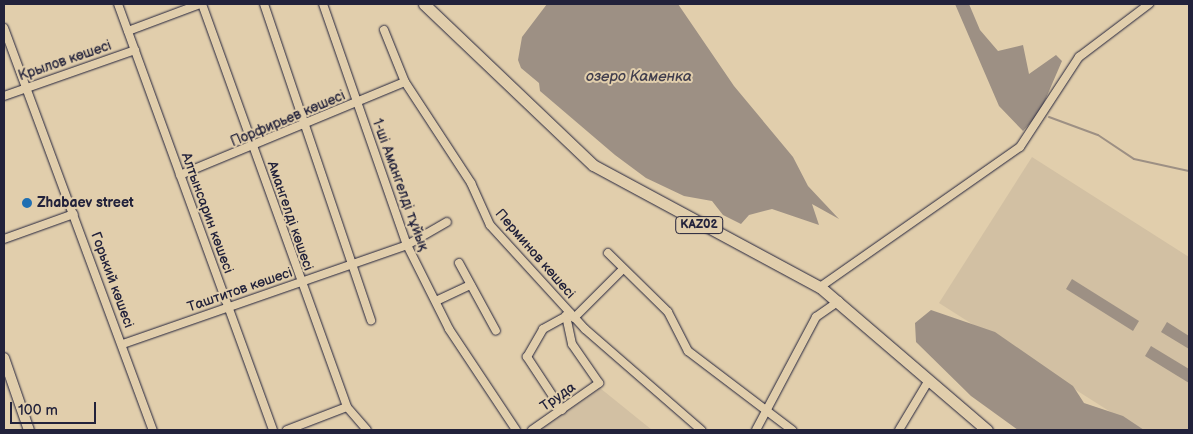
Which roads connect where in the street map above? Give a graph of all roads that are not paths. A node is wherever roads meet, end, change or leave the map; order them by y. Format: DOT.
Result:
graph roads {
  1 [pos="118,4"];
  2 [pos="201,4"];
  3 [pos="264,4"];
  4 [pos="322,4"];
  5 [pos="424,4"];
  6 [pos="1149,4"];
  7 [pos="4,28"];
  8 [pos="384,30"];
  9 [pos="128,31"];
  10 [pos="135,50"];
  11 [pos="405,82"];
  12 [pos="27,88"];
  13 [pos="4,96"];
  14 [pos="357,103"];
  15 [pos="305,126"];
  16 [pos="253,149"];
  17 [pos="180,176"];
  18 [pos="74,214"];
  19 [pos="447,222"];
  20 [pos="4,239"];
  21 [pos="407,245"];
  22 [pos="608,253"];
  23 [pos="459,263"];
  24 [pos="352,264"];
  25 [pos="623,269"];
  26 [pos="300,283"];
  27 [pos="471,286"];
  28 [pos="820,287"];
  29 [pos="436,301"];
  30 [pos="839,301"];
  31 [pos="228,308"];
  32 [pos="570,316"];
  33 [pos="371,320"];
  34 [pos="496,331"];
  35 [pos="123,344"];
  36 [pos="4,358"];
  37 [pos="929,380"];
  38 [pos="347,407"];
  39 [pos="562,410"];
  40 [pos="765,412"];
  41 [pos="29,430"];
  42 [pos="153,430"];
  43 [pos="273,430"];
  44 [pos="287,430"];
  45 [pos="367,430"];
  46 [pos="516,430"];
  47 [pos="532,430"];
  48 [pos="701,430"];
  49 [pos="756,430"];
  50 [pos="792,430"];
  51 [pos="899,430"];
  52 [pos="987,430"];
  1 -- 9 [label="street, Алтынсарин көшесі"];
  2 -- 9 [label="street, Крылов көшесі"];
  2 -- 16 [label="street, Амангелді көшесі"];
  3 -- 15 [label="street"];
  4 -- 14 [label="street, 1-ші Амангелді тұйық"];
  5 -- 28 [label="highway, KAZ02"];
  6 -- 28 [label="street"];
  7 -- 12 [label="street, Горький көшесі"];
  8 -- 11 [label="street, Перминов көшесі"];
  9 -- 10 [label="street, Алтынсарин көшесі"];
  10 -- 12 [label="street, Крылов көшесі"];
  10 -- 17 [label="street, Алтынсарин көшесі"];
  11 -- 14 [label="street, Порфирьев көшесі"];
  11 -- 32 [label="street, Перминов көшесі"];
  12 -- 13 [label="street, Крылов көшесі"];
  12 -- 18 [label="street, Горький көшесі"];
  14 -- 15 [label="street, Порфирьев көшесі"];
  14 -- 21 [label="street, 1-ші Амангелді тұйық"];
  15 -- 16 [label="street, Порфирьев көшесі"];
  15 -- 24 [label="street"];
  16 -- 17 [label="street, Порфирьев көшесі"];
  16 -- 26 [label="street, Амангелді көшесі"];
  17 -- 31 [label="street, Алтынсарин көшесі"];
  18 -- 20 [label="street"];
  18 -- 35 [label="street, Горький көшесі"];
  19 -- 21 [label="street, Таштитов көшесі"];
  21 -- 24 [label="street, Таштитов көшесі"];
  21 -- 29 [label="street, 1-ші Амангелді тұйық"];
  22 -- 25 [label="street"];
  23 -- 27 [label="street"];
  24 -- 26 [label="street, Таштитов көшесі"];
  24 -- 33 [label="street"];
  25 -- 32 [label="street"];
  25 -- 40 [label="street"];
  26 -- 31 [label="street, Таштитов көшесі"];
  26 -- 38 [label="street, Амангелді көшесі"];
  27 -- 29 [label="street"];
  27 -- 34 [label="street"];
  28 -- 30 [label="highway, KAZ02"];
  29 -- 46 [label="street, 1-ші Амангелді тұйық"];
  30 -- 37 [label="highway, KAZ02"];
  30 -- 40 [label="street"];
  31 -- 35 [label="street, Таштитов көшесі"];
  31 -- 43 [label="street, Алтынсарин көшесі"];
  32 -- 39 [label="street, Труда"];
  32 -- 39 [label="street"];
  32 -- 48 [label="street, Перминов көшесі"];
  35 -- 42 [label="street, Горький көшесі"];
  36 -- 41 [label="main road"];
  37 -- 51 [label="street"];
  37 -- 52 [label="highway, KAZ02"];
  38 -- 44 [label="street"];
  38 -- 45 [label="street, Амангелді көшесі"];
  39 -- 47 [label="street, Труда"];
  40 -- 49 [label="street"];
  40 -- 50 [label="street"];
}
